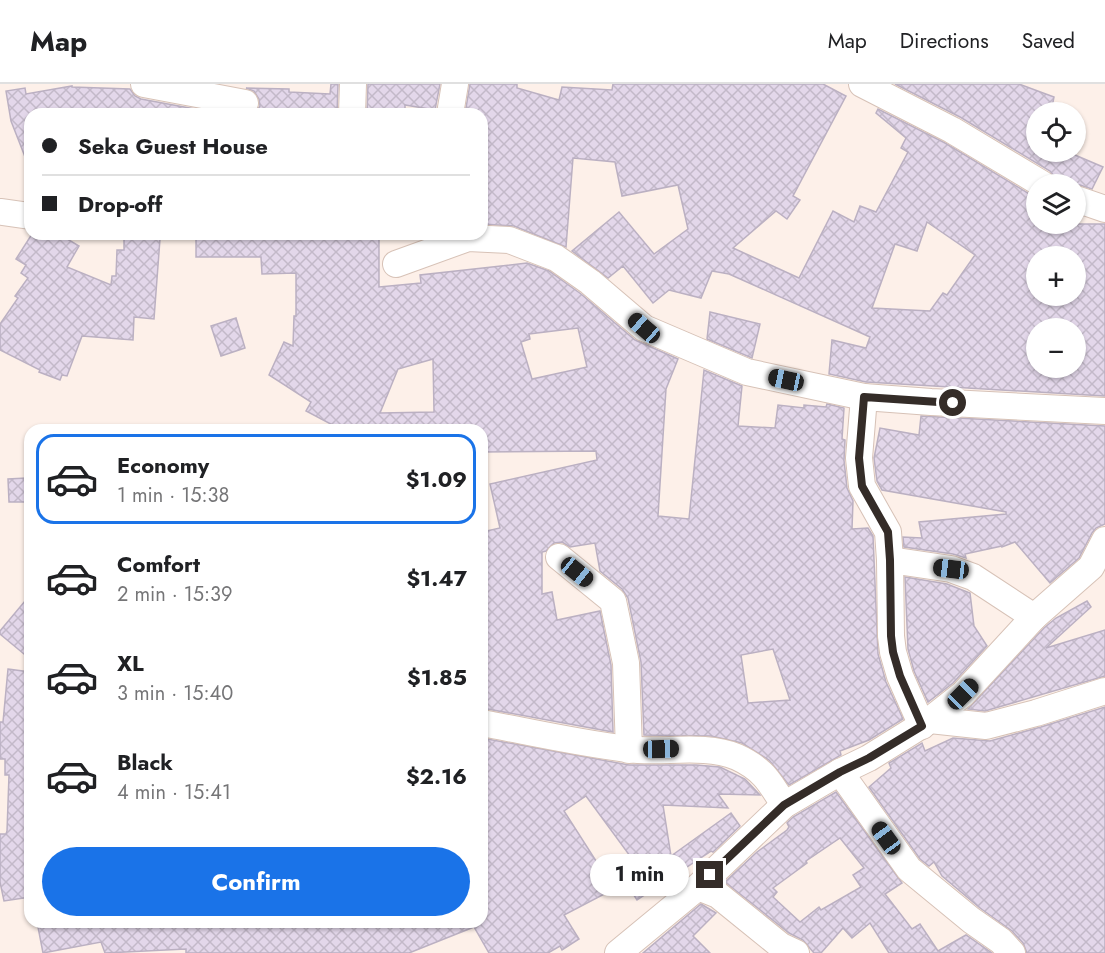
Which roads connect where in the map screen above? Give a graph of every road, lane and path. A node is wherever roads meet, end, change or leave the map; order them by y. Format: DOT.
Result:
graph roads {
  1 [pos="144,84"];
  2 [pos="353,84"];
  3 [pos="455,84"];
  4 [pos="862,84"];
  5 [pos="245,100"];
  6 [pos="352,108"];
  7 [pos="451,108"];
  8 [pos="1026,174"];
  9 [pos="1086,202"];
  10 [pos="1105,209"];
  11 [pos="2,212"];
  12 [pos="24,215"];
  13 [pos="488,239"];
  14 [pos="462,240"];
  15 [pos="396,264"];
  16 [pos="864,397"];
  17 [pos="1105,411"];
  18 [pos="1105,540"];
  19 [pos="559,557"];
  20 [pos="890,560"];
  21 [pos="1034,617"];
  22 [pos="1105,691"];
  23 [pos="926,723"];
  24 [pos="488,724"];
  25 [pos="629,750"];
  26 [pos="840,772"];
  27 [pos="784,805"];
  28 [pos="698,887"];
  29 [pos="618,953"];
  30 [pos="796,953"];
  31 [pos="1012,953"];
  1 -- 5 [label="street"];
  2 -- 6 [label="street"];
  3 -- 7 [label="street"];
  4 -- 8 [label="street"];
  9 -- 10 [label="street"];
  11 -- 12 [label="street"];
  13 -- 16 [label="street"];
  14 -- 15 [label="street"];
  16 -- 17 [label="street"];
  16 -- 20 [label="street"];
  18 -- 21 [label="street"];
  19 -- 25 [label="street"];
  20 -- 21 [label="street"];
  20 -- 23 [label="street"];
  21 -- 23 [label="street"];
  22 -- 23 [label="street"];
  23 -- 26 [label="street"];
  24 -- 25 [label="street"];
  25 -- 27 [label="street"];
  26 -- 27 [label="street"];
  26 -- 31 [label="street"];
  27 -- 28 [label="street"];
  28 -- 29 [label="street"];
  28 -- 30 [label="street"];
}
